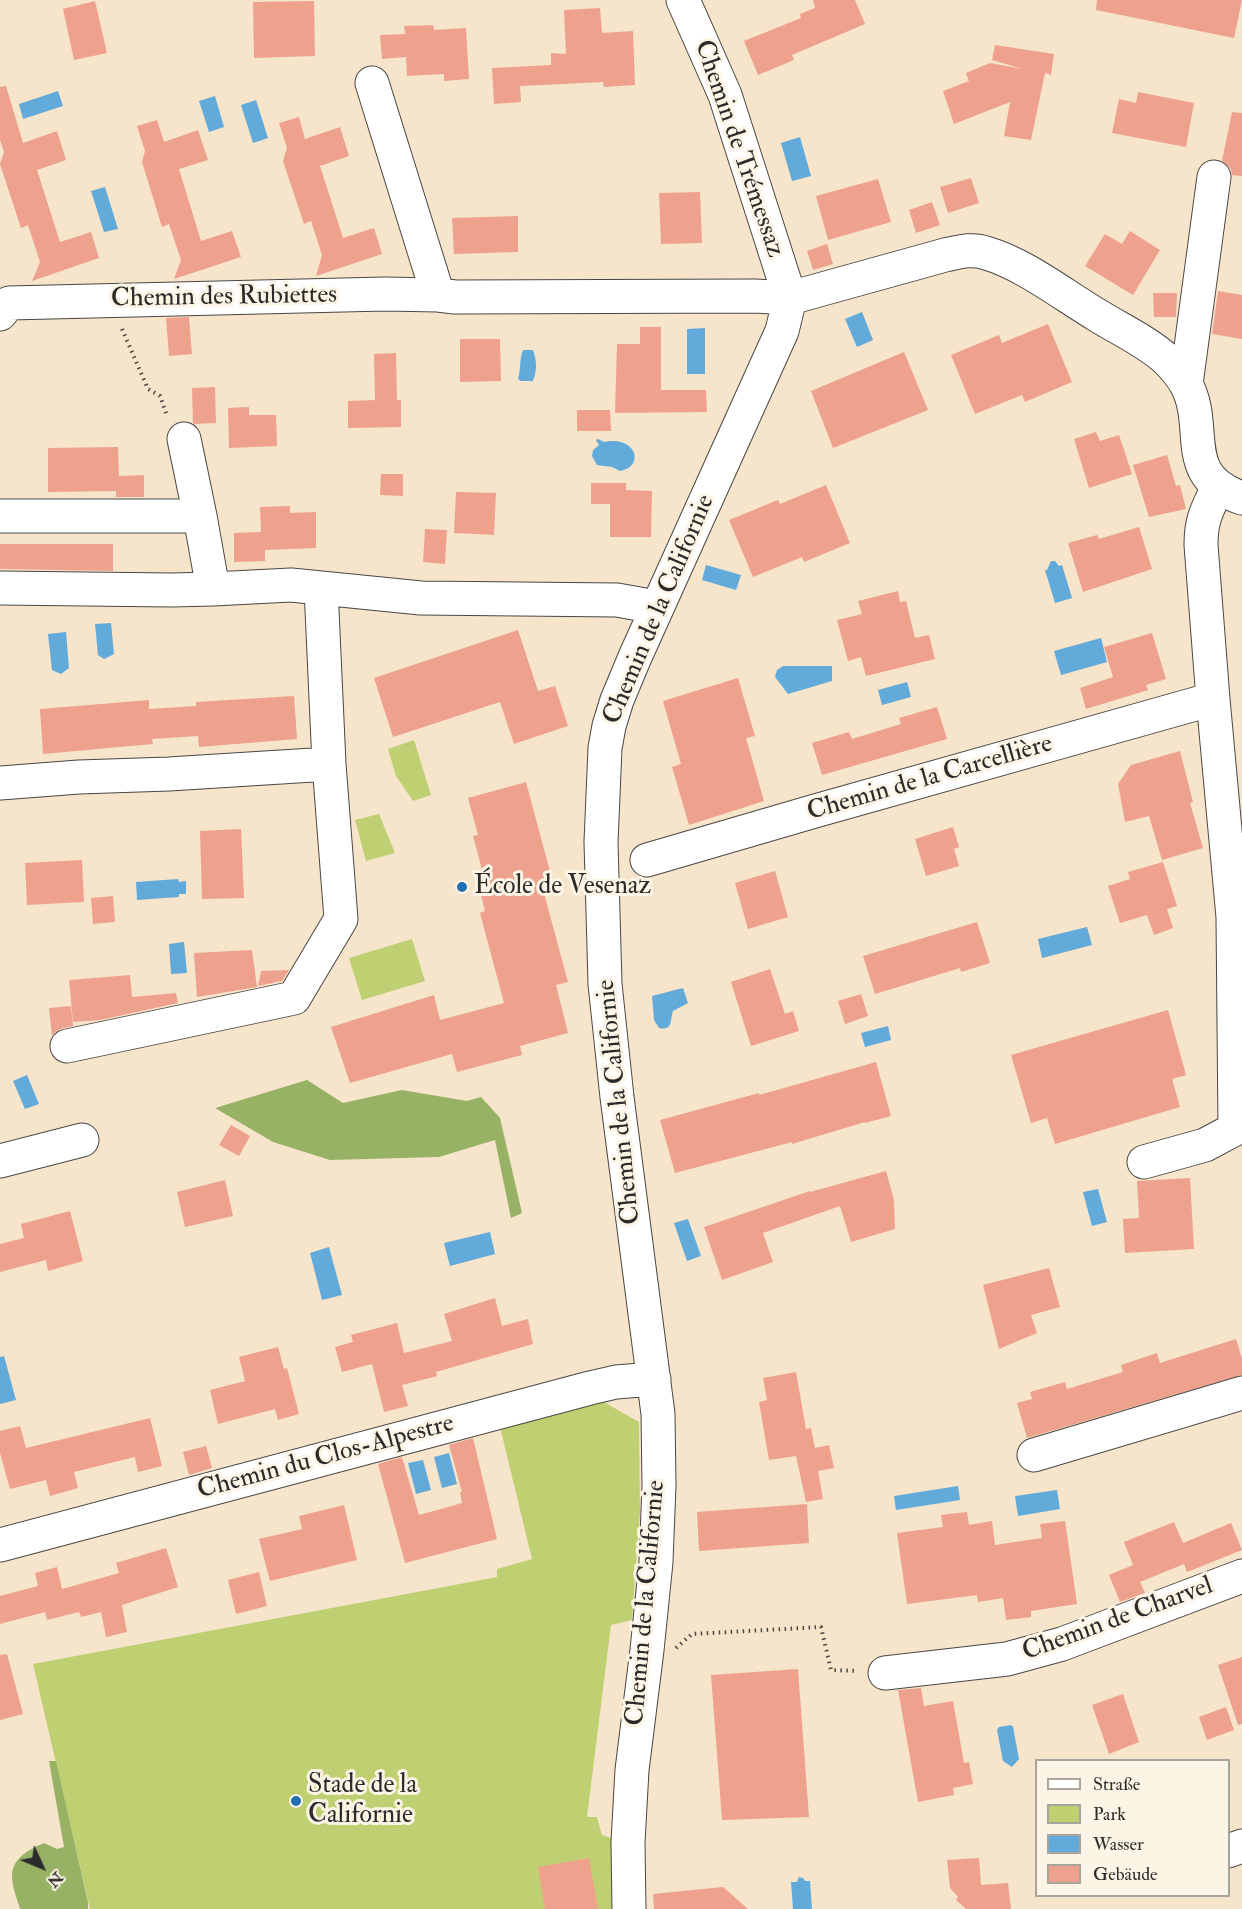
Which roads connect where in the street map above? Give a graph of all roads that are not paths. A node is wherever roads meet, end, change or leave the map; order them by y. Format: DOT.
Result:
graph roads {
  1 [pos="683,0"];
  2 [pos="372,83"];
  3 [pos="1214,177"];
  4 [pos="438,295"];
  5 [pos="790,298"];
  6 [pos="3,299"];
  7 [pos="1186,384"];
  8 [pos="184,439"];
  9 [pos="1230,492"];
  10 [pos="0,516"];
  11 [pos="200,516"];
  12 [pos="0,588"];
  13 [pos="321,588"];
  14 [pos="213,589"];
  15 [pos="656,607"];
  16 [pos="1212,699"];
  17 [pos="329,764"];
  18 [pos="0,783"];
  19 [pos="647,860"];
  20 [pos="1238,1043"];
  21 [pos="67,1046"];
  22 [pos="82,1140"];
  23 [pos="0,1161"];
  24 [pos="1144,1162"];
  25 [pos="654,1379"];
  26 [pos="1242,1393"];
  27 [pos="1034,1455"];
  28 [pos="0,1545"];
  29 [pos="1242,1575"];
  30 [pos="885,1673"];
  31 [pos="629,1909"];
  1 -- 5 [label="street, Chemin de Trémessaz"];
  2 -- 4 [label="street"];
  3 -- 7 [label="street"];
  4 -- 5 [label="street, Chemin des Rubiettes"];
  4 -- 6 [label="street, Chemin des Rubiettes"];
  5 -- 7 [label="street"];
  5 -- 15 [label="street, Chemin de la Californie"];
  7 -- 9 [label="street"];
  8 -- 11 [label="street"];
  9 -- 16 [label="street"];
  10 -- 11 [label="street"];
  11 -- 14 [label="street"];
  12 -- 14 [label="street"];
  13 -- 14 [label="street"];
  13 -- 15 [label="street"];
  13 -- 17 [label="street"];
  15 -- 25 [label="street, Chemin de la Californie"];
  16 -- 19 [label="street, Chemin de la Carcellière"];
  16 -- 20 [label="street"];
  17 -- 18 [label="street"];
  17 -- 21 [label="street"];
  20 -- 24 [label="street"];
  22 -- 23 [label="street"];
  25 -- 28 [label="street, Chemin du Clos-Alpestre"];
  25 -- 31 [label="street, Chemin de la Californie"];
  26 -- 27 [label="street"];
  29 -- 30 [label="street, Chemin de Charvel"];
}
